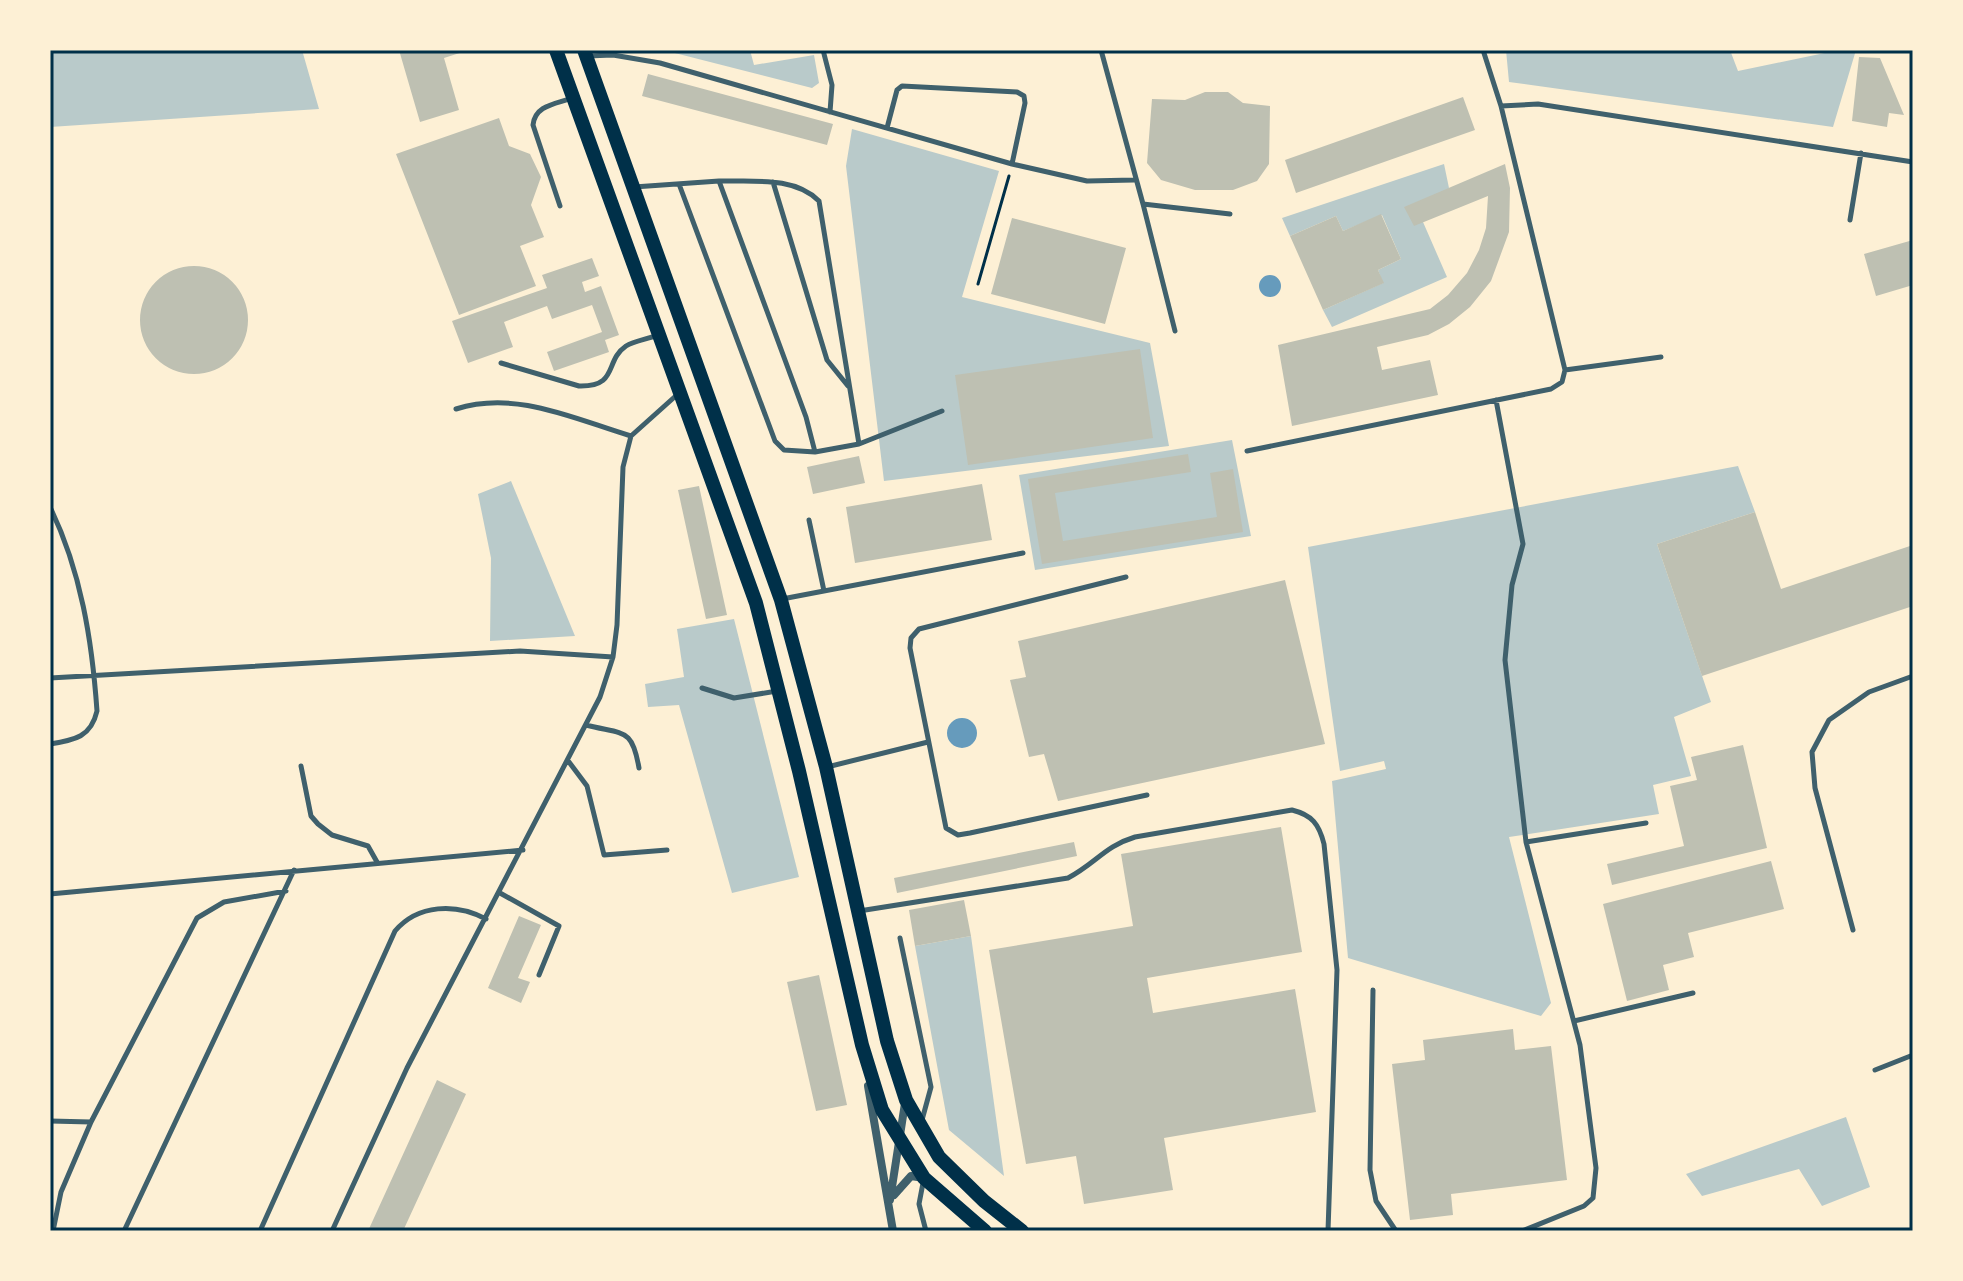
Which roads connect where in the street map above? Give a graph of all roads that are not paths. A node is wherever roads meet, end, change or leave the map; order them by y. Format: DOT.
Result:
graph roads {
  1 [pos="556,50"];
  2 [pos="823,50"];
  3 [pos="1101,50"];
  4 [pos="1483,50"];
  5 [pos="585,53"];
  6 [pos="573,98"];
  7 [pos="1501,106"];
  8 [pos="830,112"];
  9 [pos="887,128"];
  10 [pos="1861,153"];
  11 [pos="1913,162"];
  12 [pos="1012,164"];
  13 [pos="1134,180"];
  14 [pos="719,181"];
  15 [pos="773,182"];
  16 [pos="679,184"];
  17 [pos="633,187"];
  18 [pos="1143,204"];
  19 [pos="560,206"];
  20 [pos="1230,214"];
  21 [pos="1850,220"];
  22 [pos="1175,331"];
  23 [pos="659,335"];
  24 [pos="1661,357"];
  25 [pos="501,363"];
  26 [pos="1565,370"];
  27 [pos="850,388"];
  28 [pos="681,391"];
  29 [pos="1496,400"];
  30 [pos="456,409"];
  31 [pos="942,411"];
  32 [pos="631,436"];
  33 [pos="859,444"];
  34 [pos="1247,451"];
  35 [pos="815,452"];
  36 [pos="50,507"];
  37 [pos="809,520"];
  38 [pos="1023,553"];
  39 [pos="1126,577"];
  40 [pos="824,591"];
  41 [pos="781,600"];
  42 [pos="613,657"];
  43 [pos="94,676"];
  44 [pos="1913,676"];
  45 [pos="50,678"];
  46 [pos="702,688"];
  47 [pos="778,691"];
  48 [pos="586,725"];
  49 [pos="928,742"];
  50 [pos="50,744"];
  51 [pos="569,762"];
  52 [pos="301,766"];
  53 [pos="826,767"];
  54 [pos="639,768"];
  55 [pos="1147,795"];
  56 [pos="1646,823"];
  57 [pos="1526,842"];
  58 [pos="523,850"];
  59 [pos="667,850"];
  60 [pos="377,862"];
  61 [pos="294,870"];
  62 [pos="286,891"];
  63 [pos="500,893"];
  64 [pos="50,894"];
  65 [pos="859,911"];
  66 [pos="486,919"];
  67 [pos="1853,930"];
  68 [pos="900,938"];
  69 [pos="539,975"];
  70 [pos="1373,990"];
  71 [pos="1693,993"];
  72 [pos="1574,1021"];
  73 [pos="862,1045"];
  74 [pos="1913,1055"];
  75 [pos="1875,1070"];
  76 [pos="906,1100"];
  77 [pos="50,1121"];
  78 [pos="91,1122"];
  79 [pos="919,1128"];
  80 [pos="899,1142"];
  81 [pos="924,1178"];
  82 [pos="890,1202"];
  83 [pos="53,1231"];
  84 [pos="124,1231"];
  85 [pos="260,1231"];
  86 [pos="332,1231"];
  87 [pos="893,1231"];
  88 [pos="926,1231"];
  89 [pos="985,1231"];
  90 [pos="1022,1231"];
  91 [pos="1328,1231"];
  92 [pos="1396,1231"];
  93 [pos="1522,1231"];
  1 -- 6 [label="main road"];
  2 -- 8 [label="lane"];
  3 -- 13 [label="lane"];
  4 -- 7 [label="lane"];
  5 -- 8 [label="lane"];
  5 -- 17 [label="main road"];
  6 -- 19 [label="lane"];
  6 -- 23 [label="main road"];
  7 -- 10 [label="lane"];
  7 -- 26 [label="lane"];
  8 -- 9 [label="lane"];
  9 -- 12 [label="lane"];
  9 -- 12 [label="lane"];
  10 -- 11 [label="lane"];
  10 -- 21 [label="lane"];
  12 -- 13 [label="lane"];
  13 -- 18 [label="lane"];
  14 -- 15 [label="lane"];
  14 -- 16 [label="lane"];
  14 -- 35 [label="lane"];
  15 -- 27 [label="lane"];
  15 -- 27 [label="lane"];
  16 -- 17 [label="lane"];
  16 -- 35 [label="lane"];
  17 -- 41 [label="main road"];
  18 -- 20 [label="lane"];
  18 -- 22 [label="lane"];
  23 -- 25 [label="lane"];
  23 -- 28 [label="main road"];
  24 -- 26 [label="lane"];
  26 -- 29 [label="lane"];
  27 -- 33 [label="lane"];
  28 -- 32 [label="lane"];
  28 -- 47 [label="main road"];
  29 -- 34 [label="lane"];
  29 -- 57 [label="lane"];
  30 -- 32 [label="lane"];
  31 -- 33 [label="lane"];
  32 -- 42 [label="lane"];
  33 -- 35 [label="lane"];
  36 -- 43 [label="lane"];
  37 -- 40 [label="lane"];
  38 -- 40 [label="lane"];
  39 -- 49 [label="lane"];
  40 -- 41 [label="lane"];
  41 -- 53 [label="main road"];
  42 -- 43 [label="lane"];
  42 -- 48 [label="lane"];
  43 -- 45 [label="lane"];
  43 -- 50 [label="lane"];
  44 -- 67 [label="lane"];
  46 -- 47 [label="lane"];
  47 -- 73 [label="main road"];
  48 -- 51 [label="lane"];
  48 -- 54 [label="lane"];
  49 -- 53 [label="lane"];
  49 -- 55 [label="lane"];
  51 -- 58 [label="lane"];
  51 -- 59 [label="lane"];
  52 -- 60 [label="lane"];
  53 -- 65 [label="main road"];
  56 -- 57 [label="lane"];
  57 -- 72 [label="lane"];
  58 -- 60 [label="lane"];
  58 -- 63 [label="lane"];
  60 -- 61 [label="lane"];
  61 -- 62 [label="lane"];
  61 -- 64 [label="lane"];
  62 -- 78 [label="lane"];
  62 -- 84 [label="lane"];
  63 -- 66 [label="lane"];
  63 -- 69 [label="lane"];
  65 -- 76 [label="main road"];
  65 -- 91 [label="lane"];
  66 -- 85 [label="lane"];
  66 -- 86 [label="lane"];
  68 -- 79 [label="lane"];
  70 -- 92 [label="lane"];
  71 -- 72 [label="lane"];
  72 -- 93 [label="lane"];
  73 -- 80 [label="main road"];
  73 -- 82 [label="street"];
  74 -- 75 [label="lane"];
  76 -- 79 [label="main road"];
  76 -- 80 [label="street"];
  77 -- 78 [label="lane"];
  78 -- 83 [label="lane"];
  79 -- 90 [label="main road"];
  80 -- 81 [label="main road"];
  80 -- 82 [label="street"];
  81 -- 82 [label="street"];
  81 -- 88 [label="lane"];
  81 -- 89 [label="main road"];
  82 -- 87 [label="street"];
}
